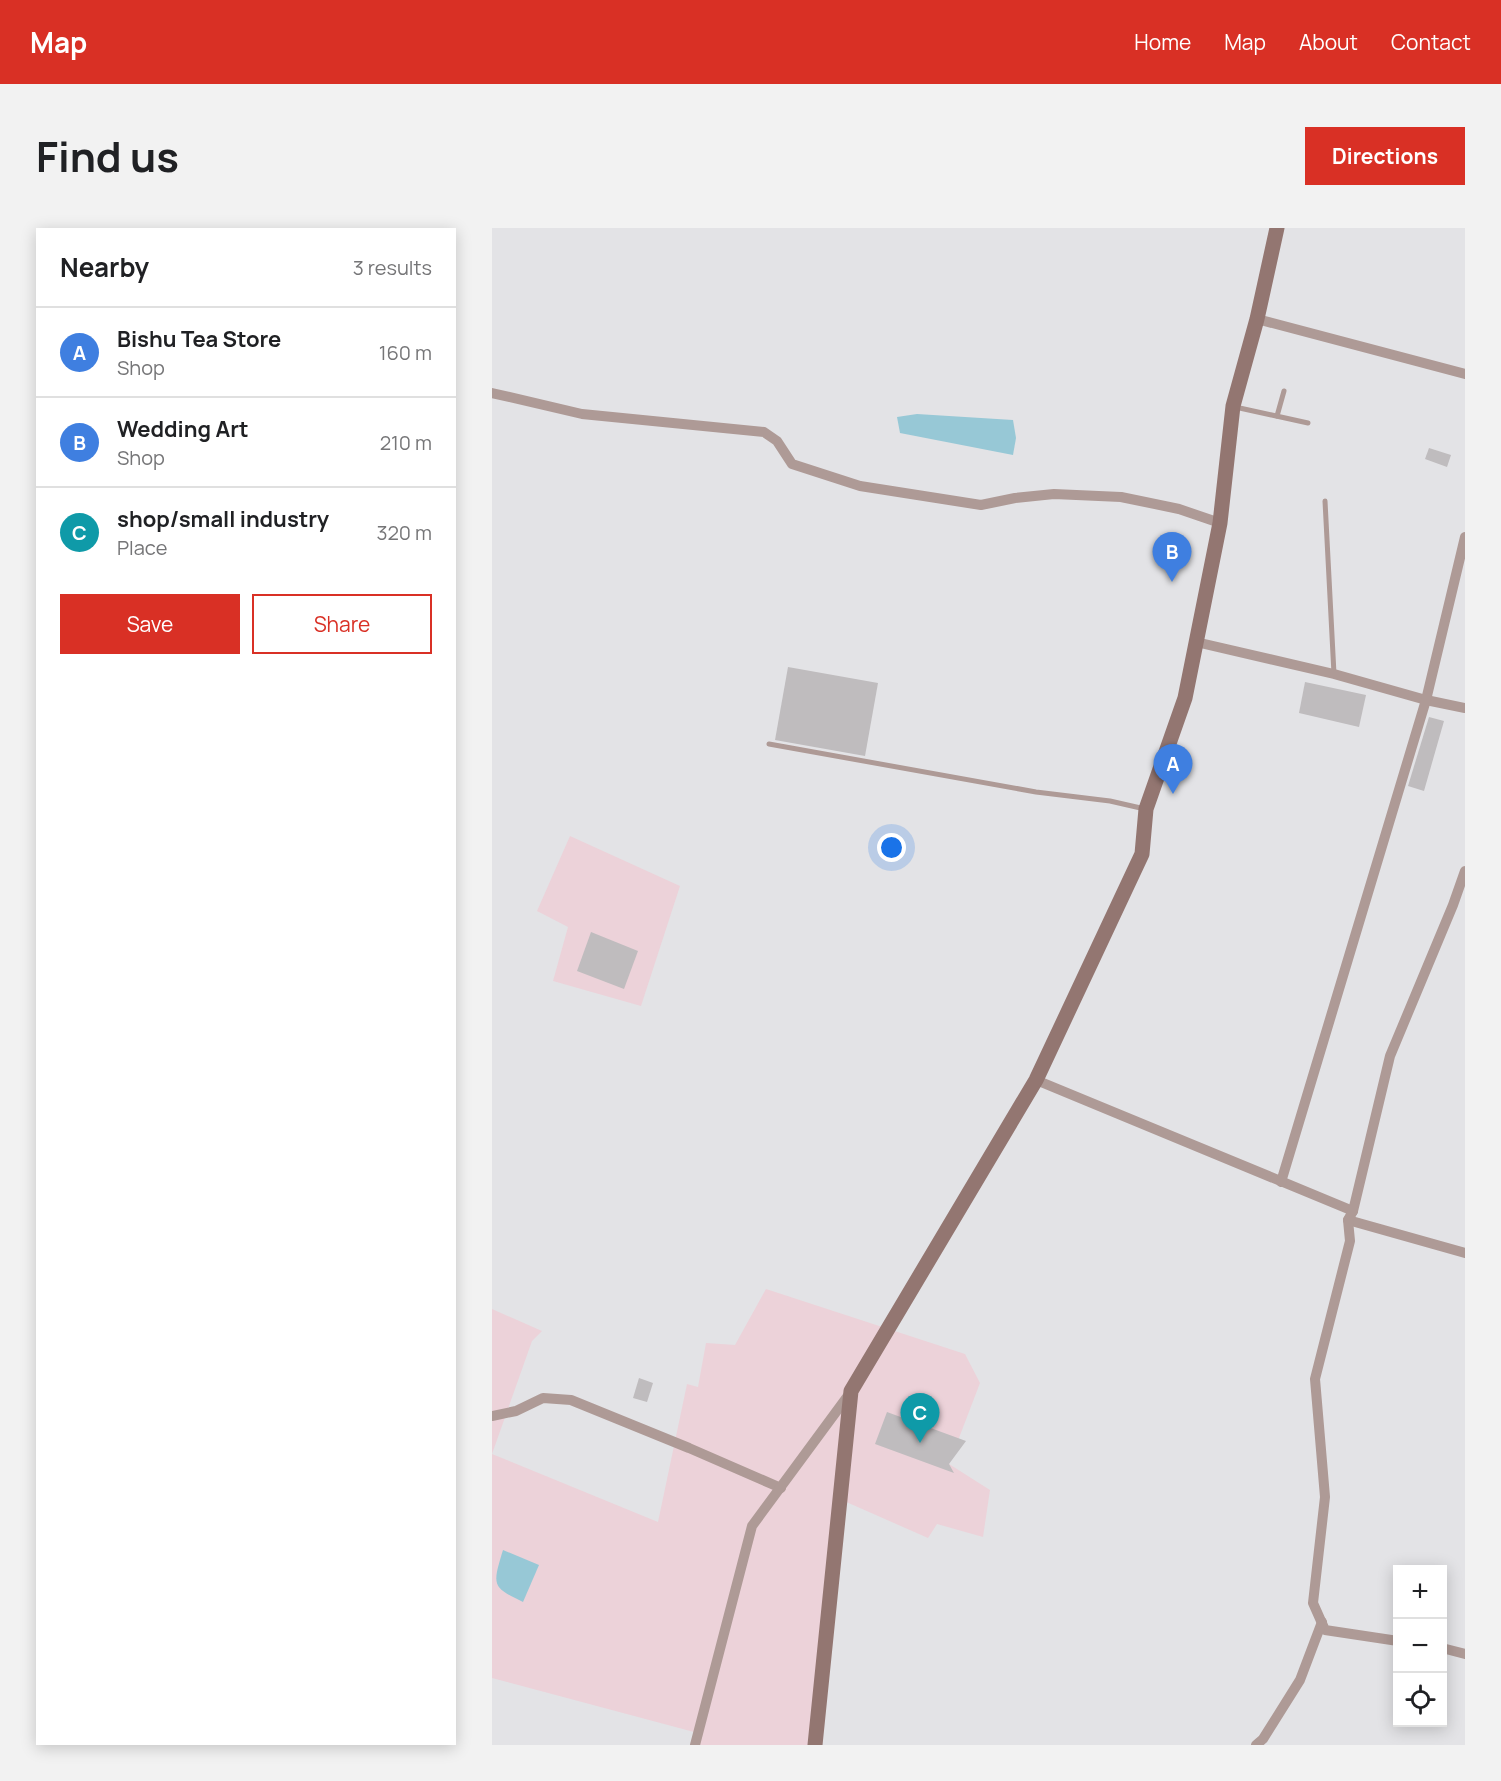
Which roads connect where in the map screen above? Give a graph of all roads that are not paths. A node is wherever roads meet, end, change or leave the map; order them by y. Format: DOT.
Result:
graph roads {
  1 [pos="1277,228"];
  2 [pos="1257,319"];
  3 [pos="1465,374"];
  4 [pos="1284,391"];
  5 [pos="492,393"];
  6 [pos="1233,406"];
  7 [pos="1277,416"];
  8 [pos="1308,423"];
  9 [pos="1325,501"];
  10 [pos="1220,523"];
  11 [pos="1465,537"];
  12 [pos="1196,642"];
  13 [pos="1334,674"];
  14 [pos="1426,700"];
  15 [pos="1465,708"];
  16 [pos="769,744"];
  17 [pos="1146,809"];
  18 [pos="1465,871"];
  19 [pos="1036,1080"];
  20 [pos="1281,1182"];
  21 [pos="1351,1216"];
  22 [pos="1465,1253"];
  23 [pos="851,1391"];
  24 [pos="492,1416"];
  25 [pos="781,1488"];
  26 [pos="1322,1622"];
  27 [pos="1393,1640"];
  28 [pos="1447,1649"];
  29 [pos="1465,1654"];
  30 [pos="695,1745"];
  31 [pos="815,1745"];
  32 [pos="1256,1745"];
  1 -- 2 [label="main road"];
  2 -- 3 [label="street"];
  2 -- 6 [label="main road"];
  4 -- 7 [label="lane"];
  5 -- 10 [label="street"];
  6 -- 7 [label="lane"];
  6 -- 10 [label="main road"];
  7 -- 8 [label="lane"];
  9 -- 13 [label="lane"];
  10 -- 12 [label="main road"];
  11 -- 14 [label="street"];
  12 -- 13 [label="street"];
  12 -- 17 [label="main road"];
  13 -- 14 [label="street"];
  14 -- 15 [label="street"];
  14 -- 20 [label="street"];
  16 -- 17 [label="lane"];
  17 -- 19 [label="main road"];
  18 -- 21 [label="street"];
  19 -- 20 [label="street"];
  19 -- 23 [label="main road"];
  20 -- 21 [label="street"];
  21 -- 22 [label="street"];
  21 -- 26 [label="street"];
  23 -- 25 [label="street"];
  23 -- 31 [label="main road"];
  24 -- 25 [label="street"];
  25 -- 30 [label="street"];
  26 -- 27 [label="street"];
  26 -- 32 [label="street"];
  28 -- 29 [label="street"];
}
